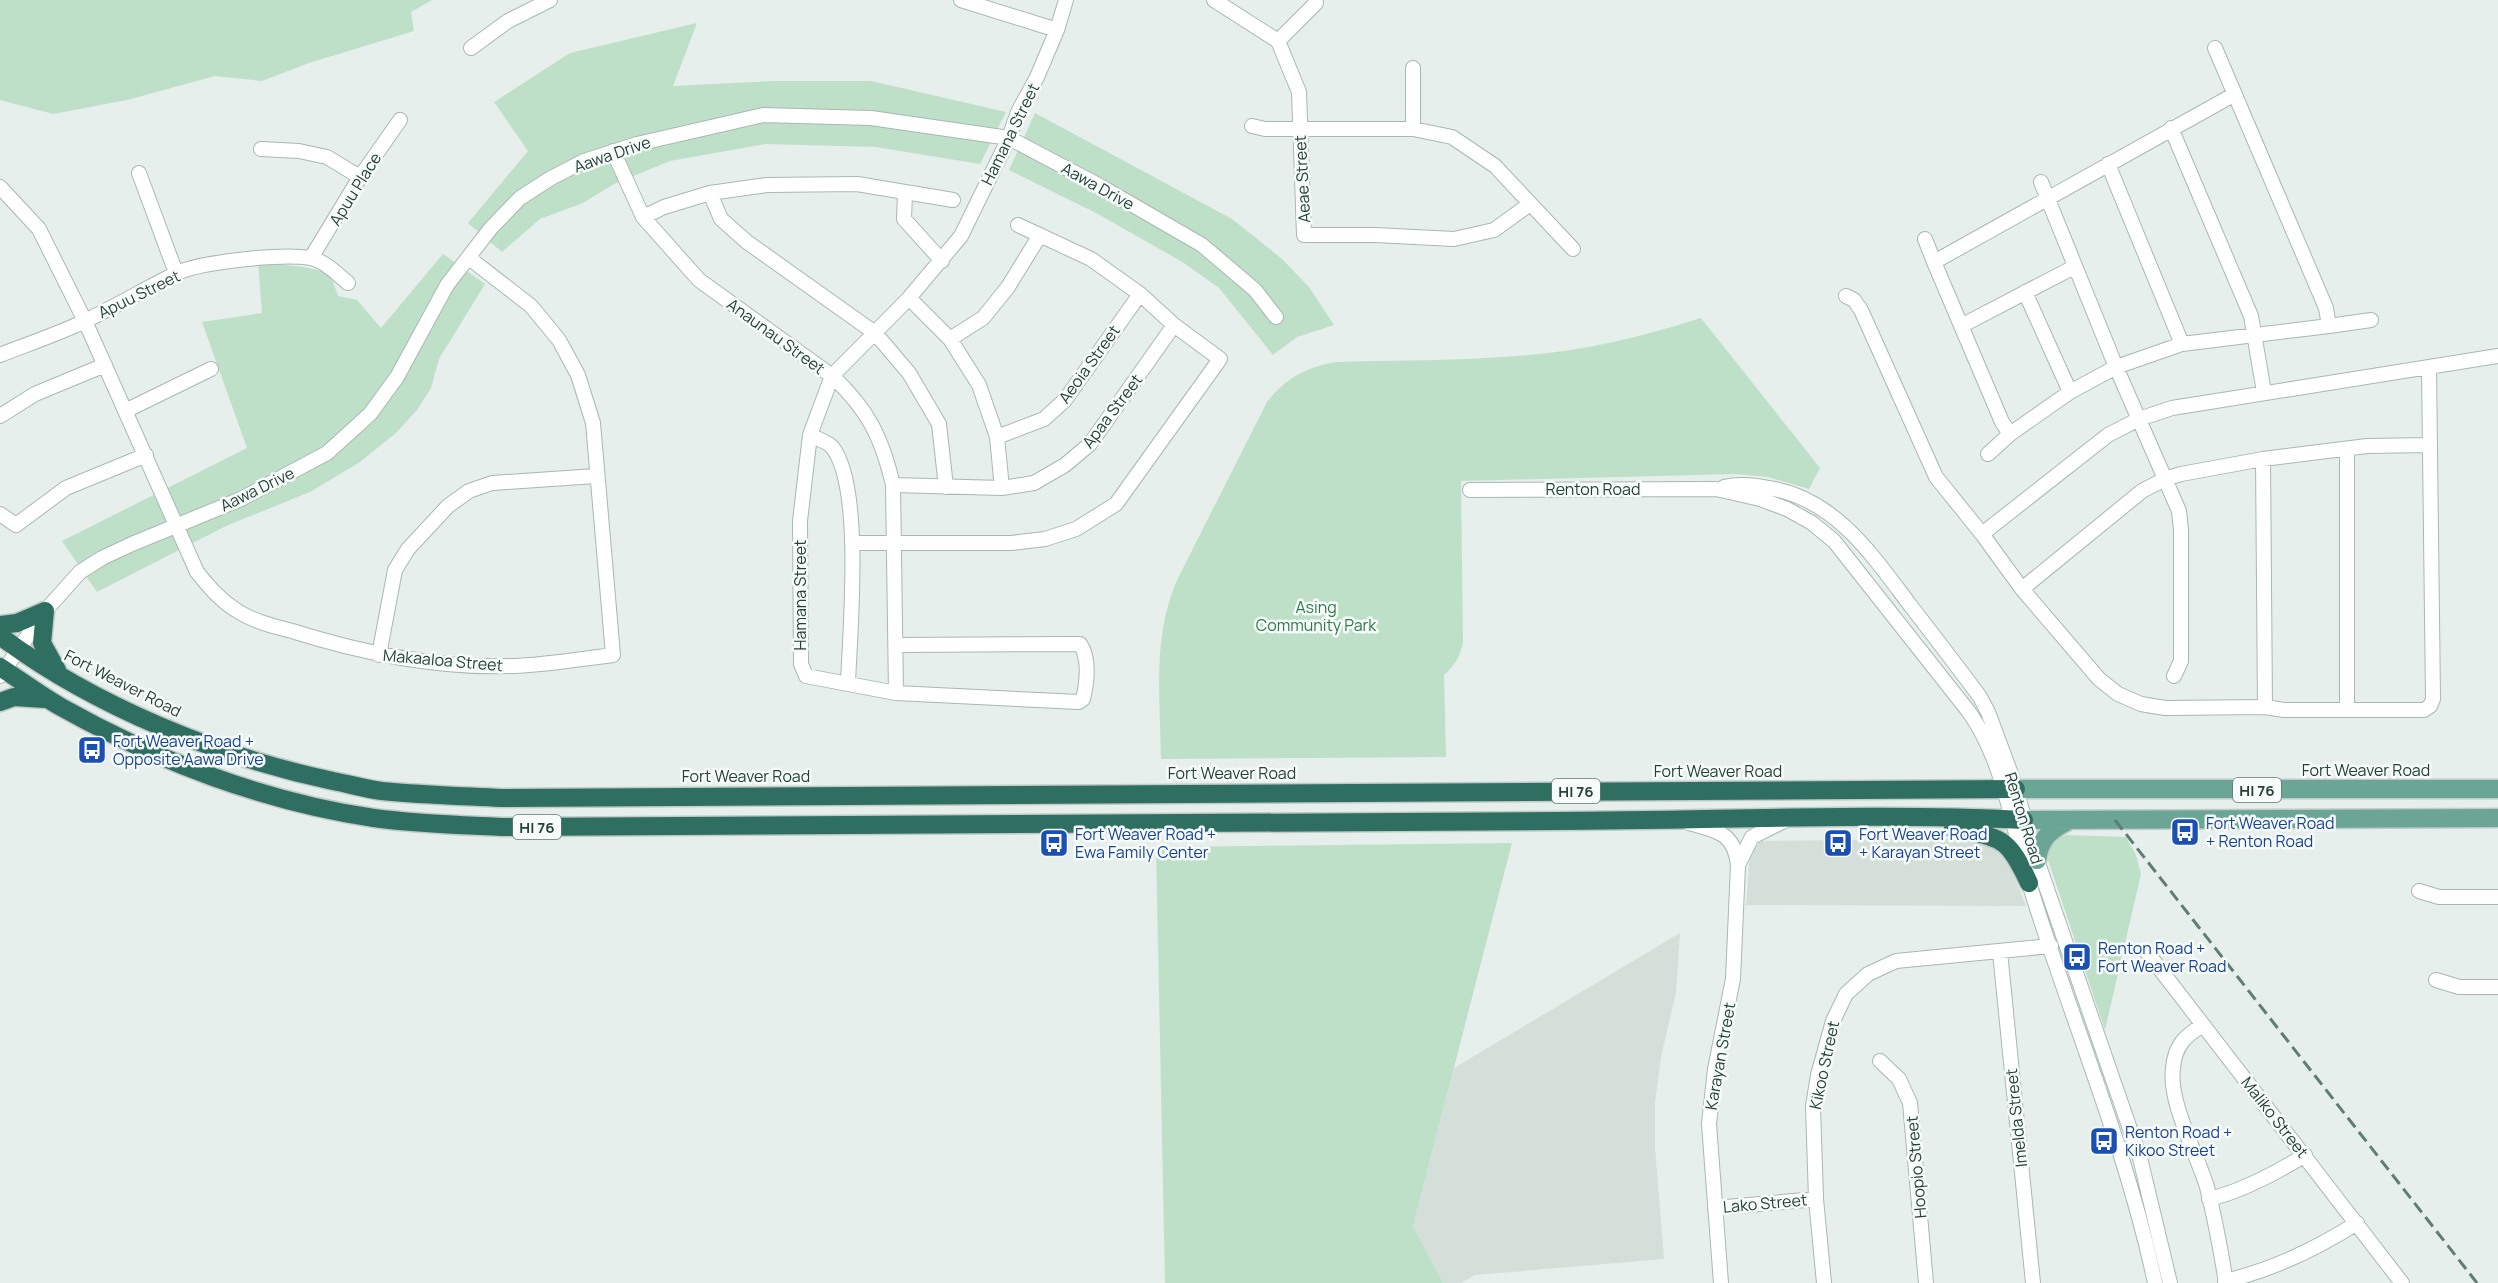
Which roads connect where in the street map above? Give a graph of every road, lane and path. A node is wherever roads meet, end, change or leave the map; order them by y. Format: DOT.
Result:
graph roads {
  1 [pos="550,0"];
  2 [pos="960,0"];
  3 [pos="1066,0"];
  4 [pos="1214,0"];
  5 [pos="1316,3"];
  6 [pos="1057,30"];
  7 [pos="1278,41"];
  8 [pos="471,48"];
  9 [pos="2215,48"];
  10 [pos="1413,68"];
  11 [pos="2235,94"];
  12 [pos="400,120"];
  13 [pos="1252,126"];
  14 [pos="2172,128"];
  15 [pos="1299,129"];
  16 [pos="1413,129"];
  17 [pos="1009,138"];
  18 [pos="261,149"];
  19 [pos="614,151"];
  20 [pos="2108,164"];
  21 [pos="138,173"];
  22 [pos="360,177"];
  23 [pos="2041,182"];
  24 [pos="0,187"];
  25 [pos="710,193"];
  26 [pos="905,193"];
  27 [pos="2047,198"];
  28 [pos="953,200"];
  29 [pos="1530,204"];
  30 [pos="643,217"];
  31 [pos="1018,225"];
  32 [pos="1040,234"];
  33 [pos="1925,239"];
  34 [pos="1573,249"];
  35 [pos="311,258"];
  36 [pos="469,258"];
  37 [pos="942,261"];
  38 [pos="1934,262"];
  39 [pos="2074,267"];
  40 [pos="176,273"];
  41 [pos="348,283"];
  42 [pos="2025,292"];
  43 [pos="1140,294"];
  44 [pos="1846,296"];
  45 [pos="909,298"];
  46 [pos="1276,317"];
  47 [pos="2371,320"];
  48 [pos="85,321"];
  49 [pos="1174,325"];
  50 [pos="1961,326"];
  51 [pos="2329,326"];
  52 [pos="875,333"];
  53 [pos="2254,334"];
  54 [pos="950,339"];
  55 [pos="2182,344"];
  56 [pos="0,355"];
  57 [pos="2498,356"];
  58 [pos="105,365"];
  59 [pos="2116,367"];
  60 [pos="2429,367"];
  61 [pos="211,369"];
  62 [pos="832,376"];
  63 [pos="2070,392"];
  64 [pos="2264,392"];
  65 [pos="125,411"];
  66 [pos="0,416"];
  67 [pos="2139,419"];
  68 [pos="2010,434"];
  69 [pos="810,435"];
  70 [pos="997,437"];
  71 [pos="2430,445"];
  72 [pos="2347,449"];
  73 [pos="1988,454"];
  74 [pos="146,455"];
  75 [pos="2263,459"];
  76 [pos="596,476"];
  77 [pos="2165,479"];
  78 [pos="893,485"];
  79 [pos="946,487"];
  80 [pos="1002,488"];
  81 [pos="1716,489"];
  82 [pos="1470,490"];
  83 [pos="0,514"];
  84 [pos="176,525"];
  85 [pos="1982,534"];
  86 [pos="894,541"];
  87 [pos="852,543"];
  88 [pos="2022,589"];
  89 [pos="45,611"];
  90 [pos="0,625"];
  91 [pos="0,636"];
  92 [pos="896,645"];
  93 [pos="18,649"];
  94 [pos="379,655"];
  95 [pos="1,671"];
  96 [pos="59,674"];
  97 [pos="2174,676"];
  98 [pos="848,683"];
  99 [pos="896,693"];
  100 [pos="48,699"];
  101 [pos="0,702"];
  102 [pos="2265,707"];
  103 [pos="2348,710"];
  104 [pos="2498,789"];
  105 [pos="2009,793"];
  106 [pos="2498,818"];
  107 [pos="1788,819"];
  108 [pos="1936,819"];
  109 [pos="2018,819"];
  110 [pos="2072,819"];
  111 [pos="1683,821"];
  112 [pos="2037,860"];
  113 [pos="1738,865"];
  114 [pos="2029,883"];
  115 [pos="2419,891"];
  116 [pos="2498,897"];
  117 [pos="2051,946"];
  118 [pos="2146,951"];
  119 [pos="2000,952"];
  120 [pos="2436,980"];
  121 [pos="2498,987"];
  122 [pos="2203,1025"];
  123 [pos="2095,1029"];
  124 [pos="2080,1034"];
  125 [pos="1880,1060"];
  126 [pos="2305,1155"];
  127 [pos="1816,1199"];
  128 [pos="2209,1199"];
  129 [pos="1715,1208"];
  130 [pos="2357,1223"];
  131 [pos="2163,1245"];
  132 [pos="2147,1248"];
  133 [pos="2225,1282"];
  134 [pos="1721,1283"];
  135 [pos="1824,1283"];
  136 [pos="1926,1283"];
  137 [pos="2033,1283"];
  138 [pos="2155,1283"];
  139 [pos="2170,1283"];
  140 [pos="2403,1283"];
  1 -- 8 [label="street"];
  2 -- 6 [label="street"];
  3 -- 6 [label="street, Hamana Street"];
  4 -- 7 [label="street"];
  5 -- 7 [label="street"];
  6 -- 17 [label="street, Hamana Street"];
  7 -- 15 [label="street, Aeae Street"];
  9 -- 11 [label="street"];
  10 -- 16 [label="street"];
  11 -- 14 [label="street"];
  11 -- 51 [label="street"];
  12 -- 22 [label="street, Apuu Place"];
  13 -- 15 [label="street"];
  14 -- 20 [label="street"];
  14 -- 53 [label="street"];
  15 -- 16 [label="street"];
  15 -- 29 [label="street, Aeae Street"];
  16 -- 29 [label="street"];
  17 -- 19 [label="street, Aawa Drive"];
  17 -- 37 [label="street, Hamana Street"];
  17 -- 46 [label="street, Aawa Drive"];
  18 -- 22 [label="street"];
  19 -- 30 [label="street, Anaunau Street"];
  19 -- 36 [label="street, Aawa Drive"];
  20 -- 27 [label="street"];
  20 -- 55 [label="street"];
  21 -- 40 [label="street"];
  22 -- 35 [label="street, Apuu Place"];
  23 -- 27 [label="street"];
  24 -- 48 [label="street, Makaaloa Street"];
  25 -- 26 [label="street"];
  25 -- 30 [label="street"];
  25 -- 52 [label="street"];
  26 -- 28 [label="street"];
  26 -- 37 [label="street"];
  27 -- 38 [label="street"];
  27 -- 39 [label="street"];
  29 -- 34 [label="street"];
  30 -- 62 [label="street, Anaunau Street"];
  31 -- 32 [label="street"];
  32 -- 43 [label="street"];
  32 -- 54 [label="street"];
  33 -- 38 [label="street"];
  35 -- 40 [label="street, Apuu Street"];
  35 -- 41 [label="street"];
  36 -- 76 [label="street, Makaaloa Street"];
  36 -- 84 [label="street, Aawa Drive"];
  37 -- 45 [label="street, Hamana Street"];
  38 -- 50 [label="street"];
  39 -- 42 [label="street"];
  39 -- 59 [label="street"];
  40 -- 48 [label="street, Apuu Street"];
  42 -- 50 [label="street"];
  42 -- 63 [label="street"];
  43 -- 49 [label="street"];
  43 -- 70 [label="street, Aeoia Street"];
  44 -- 85 [label="street"];
  45 -- 52 [label="street, Hamana Street"];
  45 -- 54 [label="street"];
  47 -- 51 [label="street"];
  48 -- 56 [label="street, Apuu Street"];
  48 -- 58 [label="street, Makaaloa Street"];
  49 -- 80 [label="street, Apaa Street"];
  49 -- 86 [label="street"];
  50 -- 68 [label="street"];
  51 -- 53 [label="street"];
  52 -- 62 [label="street, Hamana Street"];
  52 -- 79 [label="street"];
  53 -- 55 [label="street"];
  53 -- 64 [label="street"];
  54 -- 70 [label="street"];
  55 -- 59 [label="street"];
  57 -- 60 [label="street"];
  58 -- 65 [label="street, Makaaloa Street"];
  58 -- 66 [label="street"];
  59 -- 63 [label="street"];
  59 -- 67 [label="street"];
  60 -- 64 [label="street"];
  60 -- 71 [label="street"];
  61 -- 65 [label="street"];
  62 -- 69 [label="street, Hamana Street"];
  62 -- 78 [label="street, Anaunau Street"];
  63 -- 68 [label="street"];
  64 -- 67 [label="street"];
  65 -- 74 [label="street, Makaaloa Street"];
  67 -- 77 [label="street"];
  67 -- 85 [label="street"];
  68 -- 73 [label="street"];
  69 -- 87 [label="street"];
  69 -- 98 [label="street, Hamana Street"];
  70 -- 80 [label="street"];
  71 -- 72 [label="street"];
  71 -- 103 [label="street"];
  72 -- 75 [label="street"];
  72 -- 103 [label="street"];
  74 -- 83 [label="street"];
  74 -- 84 [label="street, Makaaloa Street"];
  75 -- 77 [label="street"];
  75 -- 102 [label="street"];
  76 -- 94 [label="street"];
  76 -- 94 [label="street, Makaaloa Street"];
  77 -- 88 [label="street"];
  77 -- 97 [label="street"];
  78 -- 79 [label="street, Apaa Street"];
  78 -- 86 [label="street, Anaunau Street"];
  79 -- 80 [label="street, Apaa Street"];
  81 -- 82 [label="street, Renton Road"];
  81 -- 105 [label="street, Renton Road"];
  81 -- 105 [label="street, Renton Road"];
  84 -- 89 [label="street, Aawa Drive"];
  84 -- 94 [label="street, Makaaloa Street"];
  85 -- 88 [label="street"];
  86 -- 87 [label="street"];
  86 -- 92 [label="street, Anaunau Street"];
  87 -- 98 [label="street"];
  88 -- 102 [label="street"];
  89 -- 90 [label="highway"];
  89 -- 93 [label="street, Aawa Drive"];
  89 -- 96 [label="highway"];
  91 -- 93 [label="highway, Fort Weaver Road / HI 76"];
  92 -- 99 [label="street, Anaunau Street"];
  92 -- 99 [label="street, Hamana Street"];
  93 -- 95 [label="street, Aawa Drive"];
  93 -- 96 [label="highway, Fort Weaver Road / HI 76"];
  95 -- 100 [label="highway, HI 76"];
  96 -- 105 [label="highway, Fort Weaver Road / HI 76"];
  98 -- 99 [label="street, Hamana Street"];
  100 -- 101 [label="highway"];
  100 -- 111 [label="highway, HI 76"];
  102 -- 103 [label="street"];
  104 -- 105 [label="main road, Fort Weaver Road / HI 76"];
  105 -- 108 [label="highway"];
  105 -- 109 [label="street, Renton Road"];
  106 -- 110 [label="main road, HI 76"];
  107 -- 108 [label="highway, HI 76"];
  107 -- 111 [label="highway, HI 76"];
  107 -- 113 [label="street, Karayan Street"];
  108 -- 109 [label="highway, HI 76"];
  108 -- 114 [label="highway"];
  109 -- 110 [label="main road, HI 76"];
  109 -- 112 [label="street, Renton Road"];
  109 -- 114 [label="street, Renton Road"];
  110 -- 112 [label="main road"];
  111 -- 113 [label="street, Karayan Street"];
  112 -- 123 [label="street, Renton Road"];
  113 -- 129 [label="street, Karayan Street"];
  114 -- 117 [label="street, Renton Road"];
  115 -- 116 [label="street"];
  117 -- 119 [label="street, Kikoo Street"];
  117 -- 124 [label="street, Renton Road"];
  118 -- 122 [label="street, Maliko Street"];
  119 -- 127 [label="street, Kikoo Street"];
  119 -- 137 [label="street, Imelda Street"];
  120 -- 121 [label="street"];
  122 -- 126 [label="street, Maliko Street"];
  122 -- 128 [label="street"];
  123 -- 124 [label="street"];
  123 -- 131 [label="street, Renton Road"];
  124 -- 132 [label="street, Renton Road"];
  125 -- 136 [label="street, Hoopio Street"];
  126 -- 128 [label="street"];
  126 -- 130 [label="street, Maliko Street"];
  127 -- 129 [label="street, Lako Street"];
  127 -- 135 [label="street, Kikoo Street"];
  128 -- 133 [label="street"];
  129 -- 134 [label="street, Karayan Street"];
  130 -- 133 [label="street"];
  130 -- 140 [label="street, Maliko Street"];
  131 -- 132 [label="street"];
  131 -- 139 [label="street, Renton Road"];
  132 -- 138 [label="street, Renton Road"];
}
